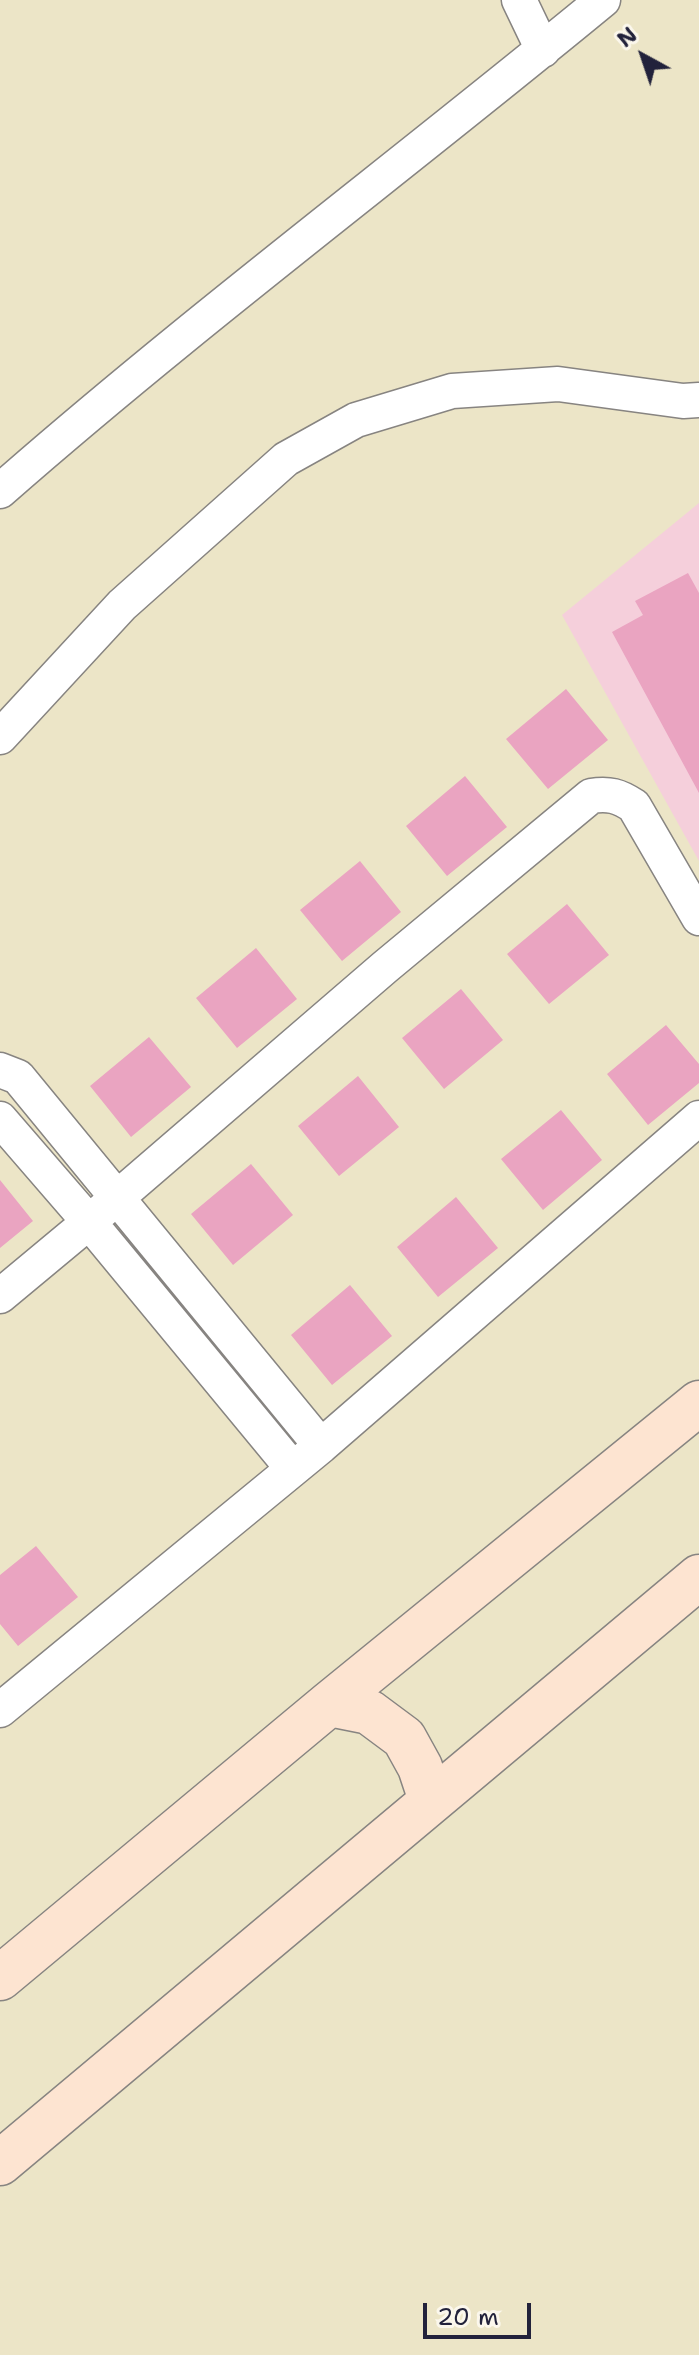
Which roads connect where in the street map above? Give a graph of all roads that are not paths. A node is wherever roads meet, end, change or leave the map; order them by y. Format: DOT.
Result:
graph roads {
  1 [pos="519,0"];
  2 [pos="603,0"];
  3 [pos="543,50"];
  4 [pos="699,400"];
  5 [pos="0,491"];
  6 [pos="0,737"];
  7 [pos="699,918"];
  8 [pos="0,1070"];
  9 [pos="699,1118"];
  10 [pos="0,1119"];
  11 [pos="118,1196"];
  12 [pos="89,1222"];
  13 [pos="0,1296"];
  14 [pos="699,1403"];
  15 [pos="321,1446"];
  16 [pos="293,1469"];
  17 [pos="699,1577"];
  18 [pos="329,1704"];
  19 [pos="0,1710"];
  20 [pos="431,1800"];
  21 [pos="0,1978"];
  22 [pos="0,2163"];
  1 -- 3 [label="street"];
  2 -- 3 [label="street"];
  3 -- 5 [label="street"];
  4 -- 6 [label="street"];
  7 -- 11 [label="street"];
  8 -- 11 [label="street"];
  9 -- 15 [label="street"];
  10 -- 12 [label="street"];
  11 -- 12 [label="street"];
  11 -- 15 [label="street"];
  12 -- 13 [label="street"];
  12 -- 16 [label="street"];
  14 -- 18 [label="street"];
  15 -- 16 [label="street"];
  16 -- 19 [label="street"];
  17 -- 20 [label="street"];
  18 -- 20 [label="street"];
  18 -- 21 [label="street"];
  20 -- 22 [label="street"];
}
